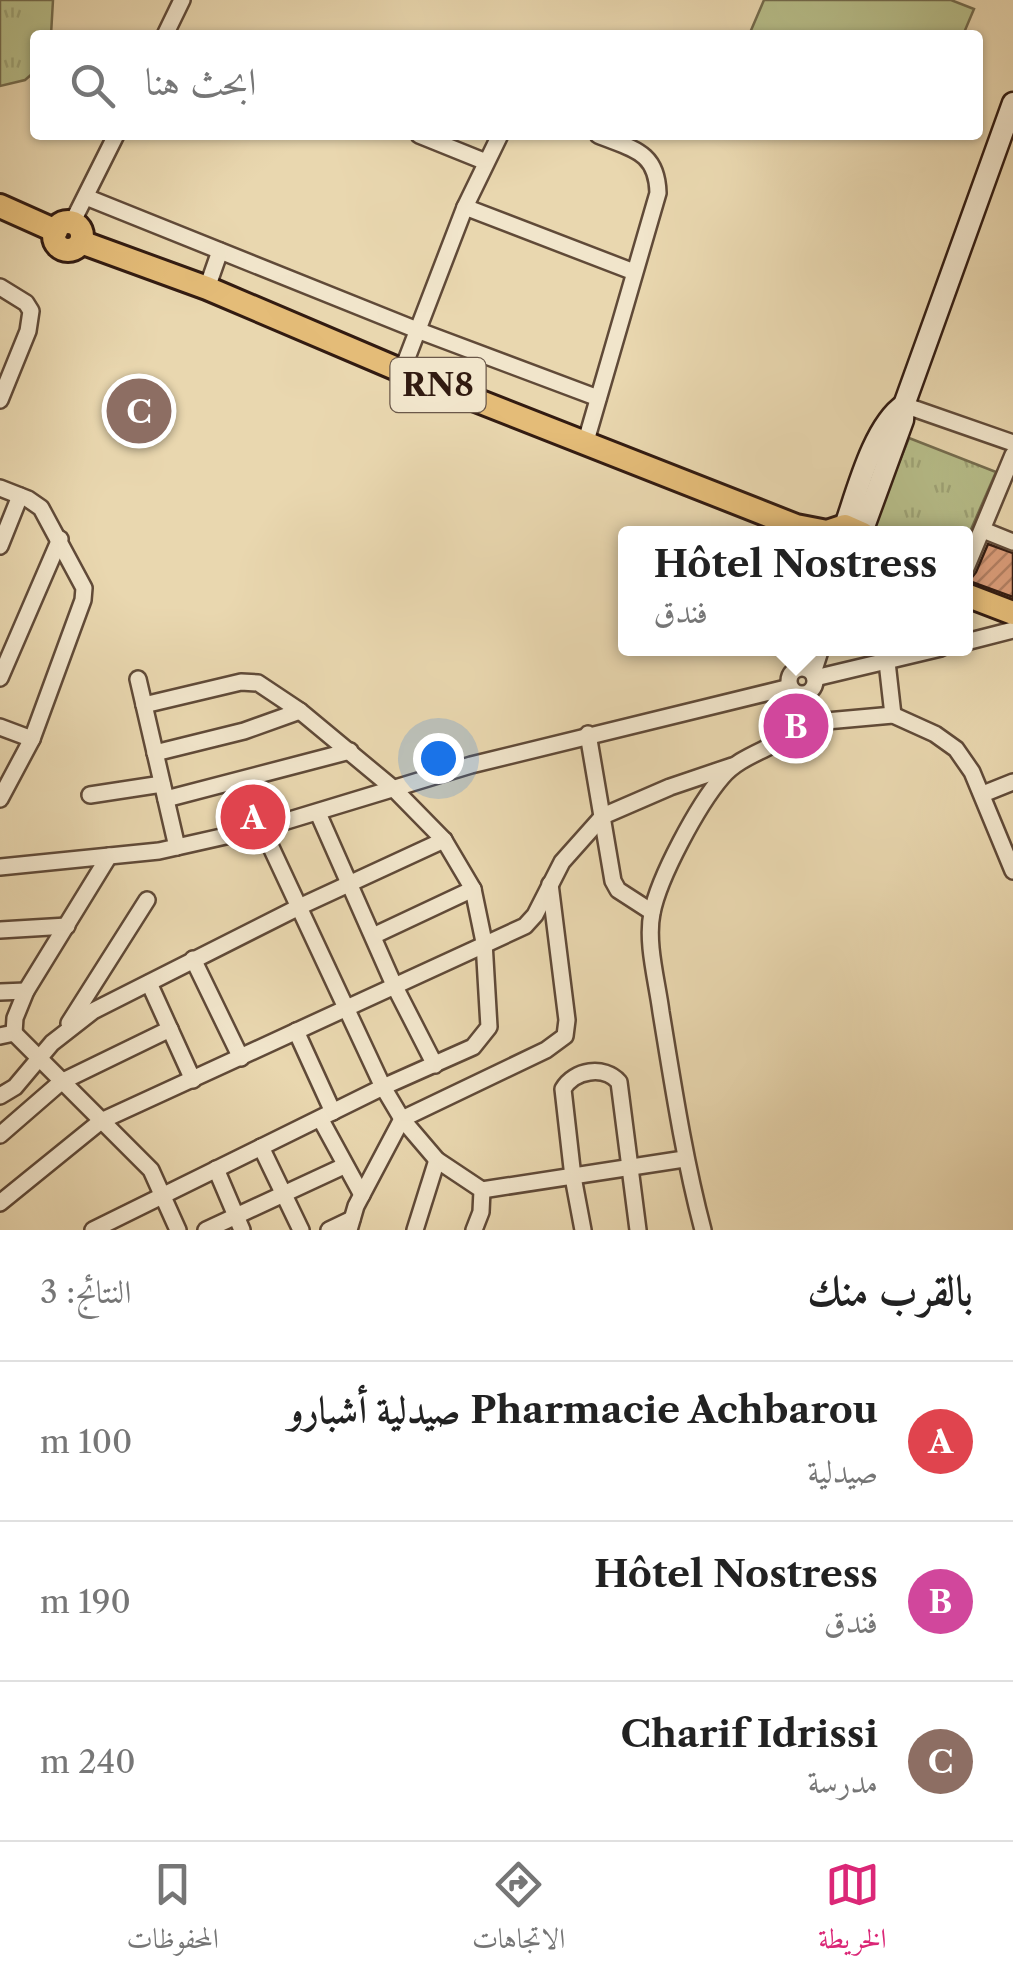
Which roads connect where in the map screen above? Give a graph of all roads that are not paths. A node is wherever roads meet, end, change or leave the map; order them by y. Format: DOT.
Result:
graph roads {
  1 [pos="182,0"];
  2 [pos="167,30"];
  3 [pos="1013,103"];
  4 [pos="114,140"];
  5 [pos="431,140"];
  6 [pos="497,140"];
  7 [pos="610,140"];
  8 [pos="486,162"];
  9 [pos="86,197"];
  10 [pos="0,206"];
  11 [pos="465,206"];
  12 [pos="70,232"];
  13 [pos="220,251"];
  14 [pos="634,272"];
  15 [pos="0,287"];
  16 [pos="207,288"];
  17 [pos="417,330"];
  18 [pos="402,371"];
  19 [pos="598,398"];
  20 [pos="0,400"];
  21 [pos="904,405"];
  22 [pos="586,442"];
  23 [pos="1013,443"];
  24 [pos="1013,455"];
  25 [pos="1009,480"];
  26 [pos="0,488"];
  27 [pos="20,496"];
  28 [pos="789,526"];
  29 [pos="849,526"];
  30 [pos="983,530"];
  31 [pos="60,540"];
  32 [pos="1013,542"];
  33 [pos="0,546"];
  34 [pos="973,552"];
  35 [pos="973,598"];
  36 [pos="1013,613"];
  37 [pos="1013,630"];
  38 [pos="973,640"];
  39 [pos="807,656"];
  40 [pos="817,656"];
  41 [pos="910,656"];
  42 [pos="886,662"];
  43 [pos="809,673"];
  44 [pos="0,678"];
  45 [pos="138,679"];
  46 [pos="795,691"];
  47 [pos="144,704"];
  48 [pos="300,712"];
  49 [pos="892,716"];
  50 [pos="804,723"];
  51 [pos="0,727"];
  52 [pos="588,734"];
  53 [pos="32,739"];
  54 [pos="350,751"];
  55 [pos="156,753"];
  56 [pos="732,766"];
  57 [pos="1013,782"];
  58 [pos="394,789"];
  59 [pos="164,791"];
  60 [pos="983,794"];
  61 [pos="90,796"];
  62 [pos="0,799"];
  63 [pos="318,813"];
  64 [pos="602,816"];
  65 [pos="262,828"];
  66 [pos="444,840"];
  67 [pos="176,848"];
  68 [pos="108,856"];
  69 [pos="0,867"];
  70 [pos="1013,870"];
  71 [pos="349,883"];
  72 [pos="550,884"];
  73 [pos="472,889"];
  74 [pos="147,900"];
  75 [pos="299,906"];
  76 [pos="652,912"];
  77 [pos="67,926"];
  78 [pos="0,930"];
  79 [pos="373,936"];
  80 [pos="484,942"];
  81 [pos="193,960"];
  82 [pos="148,983"];
  83 [pos="394,985"];
  84 [pos="26,991"];
  85 [pos="0,992"];
  86 [pos="344,1007"];
  87 [pos="170,1029"];
  88 [pos="296,1031"];
  89 [pos="7,1034"];
  90 [pos="61,1035"];
  91 [pos="38,1057"];
  92 [pos="240,1058"];
  93 [pos="434,1065"];
  94 [pos="193,1080"];
  95 [pos="62,1082"];
  96 [pos="383,1087"];
  97 [pos="0,1096"];
  98 [pos="327,1116"];
  99 [pos="402,1119"];
  100 [pos="101,1121"];
  101 [pos="0,1135"];
  102 [pos="262,1148"];
  103 [pos="684,1159"];
  104 [pos="437,1160"];
  105 [pos="344,1166"];
  106 [pos="216,1169"];
  107 [pos="628,1169"];
  108 [pos="573,1177"];
  109 [pos="482,1190"];
  110 [pos="283,1194"];
  111 [pos="164,1195"];
  112 [pos="362,1195"];
  113 [pos="0,1202"];
  114 [pos="239,1223"];
  115 [pos="350,1224"];
  116 [pos="93,1230"];
  117 [pos="178,1230"];
  118 [pos="206,1230"];
  119 [pos="301,1230"];
  120 [pos="329,1230"];
  121 [pos="415,1230"];
  122 [pos="474,1230"];
  123 [pos="583,1230"];
  124 [pos="638,1230"];
  125 [pos="703,1230"];
  1 -- 2 [label="street"];
  3 -- 21 [label="street"];
  4 -- 9 [label="street"];
  5 -- 8 [label="street"];
  6 -- 8 [label="street"];
  7 -- 14 [label="street"];
  8 -- 11 [label="street"];
  9 -- 12 [label="street"];
  9 -- 13 [label="street"];
  10 -- 12 [label="main road, RN8"];
  11 -- 14 [label="street"];
  11 -- 17 [label="street"];
  12 -- 16 [label="main road, RN8"];
  13 -- 16 [label="street"];
  13 -- 17 [label="street"];
  14 -- 19 [label="street"];
  15 -- 20 [label="street"];
  16 -- 18 [label="main road, RN8"];
  17 -- 18 [label="street"];
  17 -- 19 [label="street"];
  18 -- 22 [label="main road, RN8"];
  19 -- 22 [label="street"];
  21 -- 23 [label="street"];
  21 -- 29 [label="street"];
  22 -- 28 [label="main road, RN8"];
  24 -- 25 [label="street"];
  25 -- 30 [label="street"];
  26 -- 27 [label="street"];
  27 -- 31 [label="street"];
  27 -- 33 [label="street"];
  30 -- 32 [label="street"];
  30 -- 34 [label="street"];
  31 -- 44 [label="street"];
  31 -- 53 [label="street"];
  35 -- 36 [label="main road"];
  37 -- 38 [label="street"];
  39 -- 43 [label="street"];
  40 -- 43 [label="street"];
  41 -- 42 [label="street"];
  42 -- 43 [label="street"];
  42 -- 49 [label="street"];
  43 -- 46 [label="street"];
  43 -- 46 [label="street"];
  45 -- 47 [label="street"];
  46 -- 50 [label="street"];
  46 -- 52 [label="street"];
  47 -- 48 [label="street"];
  47 -- 55 [label="street"];
  48 -- 54 [label="street"];
  48 -- 55 [label="street"];
  49 -- 50 [label="street"];
  49 -- 60 [label="street"];
  50 -- 56 [label="street"];
  51 -- 53 [label="street"];
  52 -- 58 [label="street"];
  52 -- 64 [label="street"];
  53 -- 62 [label="street"];
  54 -- 58 [label="street"];
  54 -- 59 [label="street"];
  55 -- 59 [label="street"];
  56 -- 64 [label="street"];
  56 -- 76 [label="street"];
  57 -- 60 [label="street"];
  58 -- 63 [label="street"];
  58 -- 66 [label="street"];
  59 -- 61 [label="street"];
  59 -- 67 [label="street"];
  60 -- 70 [label="street"];
  63 -- 65 [label="street"];
  63 -- 71 [label="street"];
  64 -- 72 [label="street"];
  64 -- 76 [label="street"];
  65 -- 67 [label="street"];
  65 -- 75 [label="street"];
  66 -- 71 [label="street"];
  66 -- 73 [label="street"];
  67 -- 68 [label="street"];
  68 -- 69 [label="street"];
  68 -- 77 [label="street"];
  71 -- 75 [label="street"];
  71 -- 79 [label="street"];
  72 -- 80 [label="street"];
  72 -- 99 [label="street"];
  73 -- 79 [label="street"];
  73 -- 80 [label="street"];
  74 -- 90 [label="street"];
  75 -- 81 [label="street"];
  75 -- 86 [label="street"];
  76 -- 103 [label="street"];
  77 -- 78 [label="street"];
  77 -- 84 [label="street"];
  79 -- 83 [label="street"];
  80 -- 83 [label="street"];
  80 -- 93 [label="street"];
  81 -- 82 [label="street"];
  81 -- 92 [label="street"];
  82 -- 87 [label="street"];
  82 -- 90 [label="street"];
  83 -- 86 [label="street"];
  83 -- 93 [label="street"];
  84 -- 85 [label="street"];
  84 -- 89 [label="street"];
  86 -- 88 [label="street"];
  86 -- 96 [label="street"];
  87 -- 94 [label="street"];
  87 -- 95 [label="street"];
  88 -- 92 [label="street"];
  88 -- 98 [label="street"];
  89 -- 91 [label="street"];
  90 -- 91 [label="street"];
  91 -- 95 [label="street"];
  91 -- 97 [label="street"];
  92 -- 94 [label="street"];
  93 -- 96 [label="street"];
  94 -- 100 [label="street"];
  95 -- 100 [label="street"];
  95 -- 101 [label="street"];
  96 -- 98 [label="street"];
  96 -- 99 [label="street"];
  98 -- 102 [label="street"];
  98 -- 105 [label="street"];
  99 -- 104 [label="street"];
  99 -- 112 [label="street"];
  100 -- 111 [label="street"];
  100 -- 113 [label="street"];
  102 -- 106 [label="street"];
  102 -- 110 [label="street"];
  103 -- 107 [label="street"];
  103 -- 125 [label="street"];
  104 -- 109 [label="street"];
  104 -- 121 [label="street"];
  105 -- 110 [label="street"];
  105 -- 112 [label="street"];
  106 -- 111 [label="street"];
  106 -- 114 [label="street"];
  107 -- 108 [label="street"];
  107 -- 108 [label="street"];
  107 -- 124 [label="street"];
  108 -- 109 [label="street"];
  108 -- 123 [label="street"];
  109 -- 122 [label="street"];
  110 -- 114 [label="street"];
  110 -- 119 [label="street"];
  111 -- 116 [label="street"];
  111 -- 117 [label="street"];
  112 -- 115 [label="street"];
  114 -- 118 [label="street"];
  115 -- 120 [label="street"];
}
